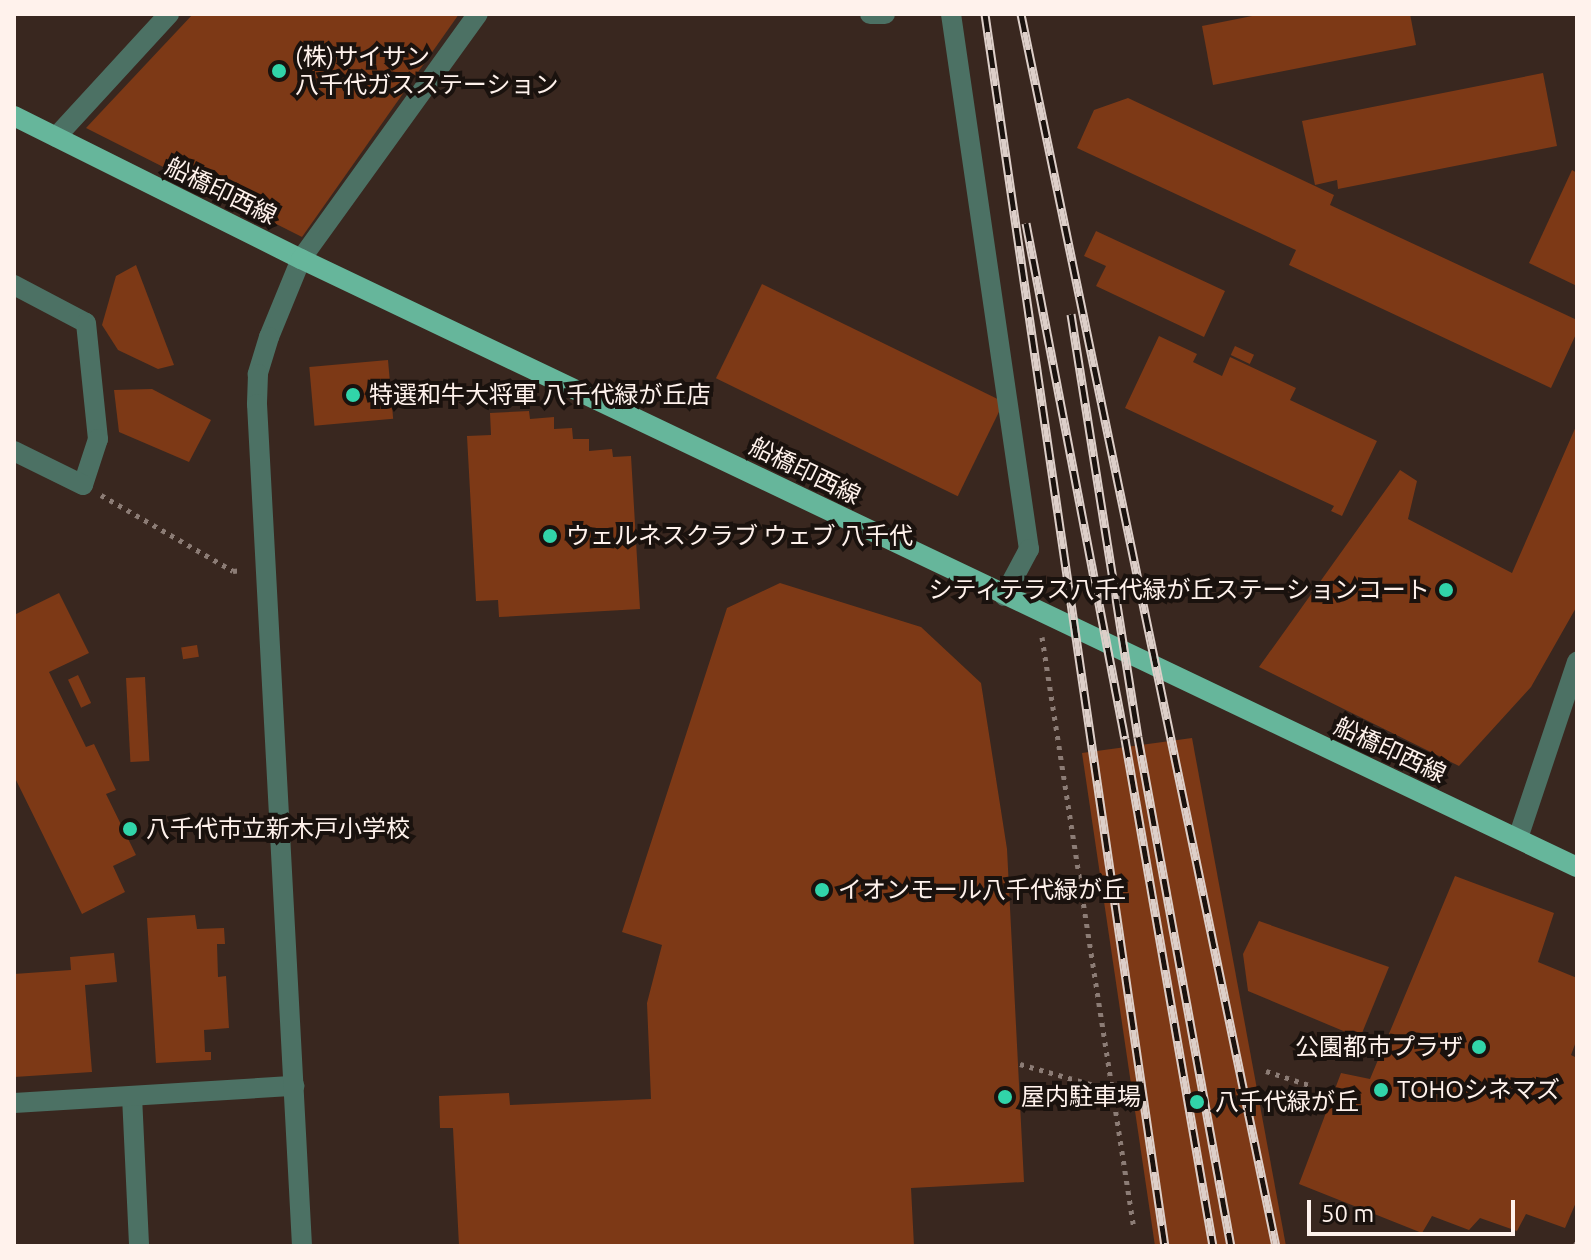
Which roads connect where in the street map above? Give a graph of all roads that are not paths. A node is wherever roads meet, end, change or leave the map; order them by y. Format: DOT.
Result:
graph roads {
  1 [pos="169,14"];
  2 [pos="478,14"];
  3 [pos="870,14"];
  4 [pos="885,14"];
  5 [pos="951,14"];
  6 [pos="14,116"];
  7 [pos="56,137"];
  8 [pos="301,259"];
  9 [pos="14,285"];
  10 [pos="14,451"];
  11 [pos="1004,596"];
  12 [pos="1577,662"];
  13 [pos="1518,838"];
  14 [pos="1577,867"];
  15 [pos="294,1086"];
  16 [pos="132,1096"];
  17 [pos="14,1103"];
  18 [pos="139,1246"];
  19 [pos="302,1246"];
  1 -- 7 [label="street"];
  2 -- 8 [label="street"];
  3 -- 4 [label="street"];
  5 -- 11 [label="street"];
  6 -- 7 [label="main road, 船橋印西線"];
  7 -- 8 [label="main road, 船橋印西線"];
  8 -- 11 [label="main road, 船橋印西線"];
  8 -- 15 [label="street"];
  9 -- 10 [label="street"];
  11 -- 13 [label="main road, 船橋印西線"];
  12 -- 13 [label="street"];
  13 -- 14 [label="main road, 船橋印西線"];
  15 -- 16 [label="street"];
  15 -- 19 [label="street"];
  16 -- 17 [label="street"];
  16 -- 18 [label="street"];
}
